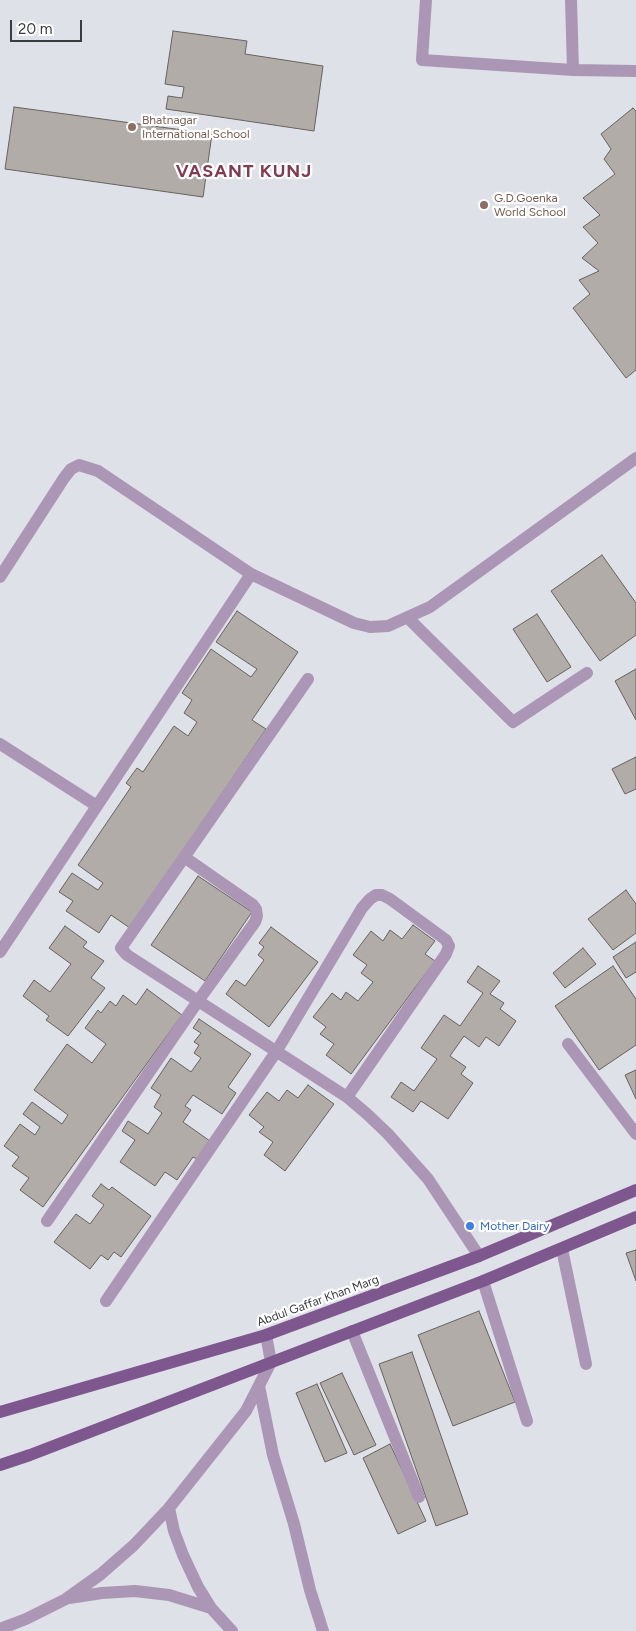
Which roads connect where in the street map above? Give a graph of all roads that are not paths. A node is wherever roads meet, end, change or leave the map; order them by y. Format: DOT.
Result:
graph roads {
  1 [pos="426,0"];
  2 [pos="571,0"];
  3 [pos="574,70"];
  4 [pos="636,71"];
  5 [pos="636,458"];
  6 [pos="251,574"];
  7 [pos="0,578"];
  8 [pos="408,618"];
  9 [pos="587,673"];
  10 [pos="308,678"];
  11 [pos="0,744"];
  12 [pos="97,806"];
  13 [pos="184,857"];
  14 [pos="0,952"];
  15 [pos="198,1001"];
  16 [pos="568,1044"];
  17 [pos="276,1052"];
  18 [pos="347,1098"];
  19 [pos="636,1134"];
  20 [pos="636,1190"];
  21 [pos="636,1217"];
  22 [pos="48,1221"];
  23 [pos="562,1248"];
  24 [pos="479,1256"];
  25 [pos="483,1281"];
  26 [pos="106,1301"];
  27 [pos="352,1331"];
  28 [pos="266,1335"];
  29 [pos="272,1362"];
  30 [pos="586,1364"];
  31 [pos="259,1386"];
  32 [pos="0,1412"];
  33 [pos="527,1421"];
  34 [pos="0,1455"];
  35 [pos="30,1455"];
  36 [pos="0,1465"];
  37 [pos="419,1497"];
  38 [pos="169,1508"];
  39 [pos="66,1599"];
  40 [pos="212,1608"];
  41 [pos="0,1629"];
  42 [pos="232,1631"];
  43 [pos="323,1631"];
  1 -- 3 [label="street"];
  2 -- 3 [label="street"];
  3 -- 4 [label="street"];
  5 -- 8 [label="street"];
  6 -- 7 [label="street"];
  6 -- 8 [label="street"];
  6 -- 12 [label="street"];
  8 -- 9 [label="street"];
  10 -- 13 [label="street"];
  11 -- 12 [label="street"];
  12 -- 14 [label="street"];
  13 -- 15 [label="street"];
  13 -- 15 [label="street"];
  15 -- 17 [label="street"];
  15 -- 22 [label="street"];
  16 -- 19 [label="street"];
  17 -- 18 [label="street"];
  17 -- 18 [label="street"];
  17 -- 26 [label="street"];
  18 -- 24 [label="street"];
  20 -- 24 [label="main road, Abdul Gaffar Khan Marg"];
  21 -- 23 [label="main road"];
  23 -- 25 [label="main road"];
  23 -- 30 [label="street"];
  24 -- 28 [label="main road, Abdul Gaffar Khan Marg"];
  25 -- 27 [label="main road"];
  25 -- 33 [label="street"];
  27 -- 29 [label="main road"];
  27 -- 37 [label="street"];
  28 -- 29 [label="street"];
  28 -- 32 [label="main road, Abdul Gaffar Khan Marg"];
  29 -- 31 [label="street"];
  29 -- 35 [label="main road"];
  31 -- 38 [label="street"];
  31 -- 43 [label="street"];
  34 -- 35 [label="main road"];
  35 -- 36 [label="main road"];
  38 -- 39 [label="street"];
  38 -- 40 [label="street"];
  39 -- 40 [label="street"];
  39 -- 41 [label="street"];
  40 -- 42 [label="street"];
}
